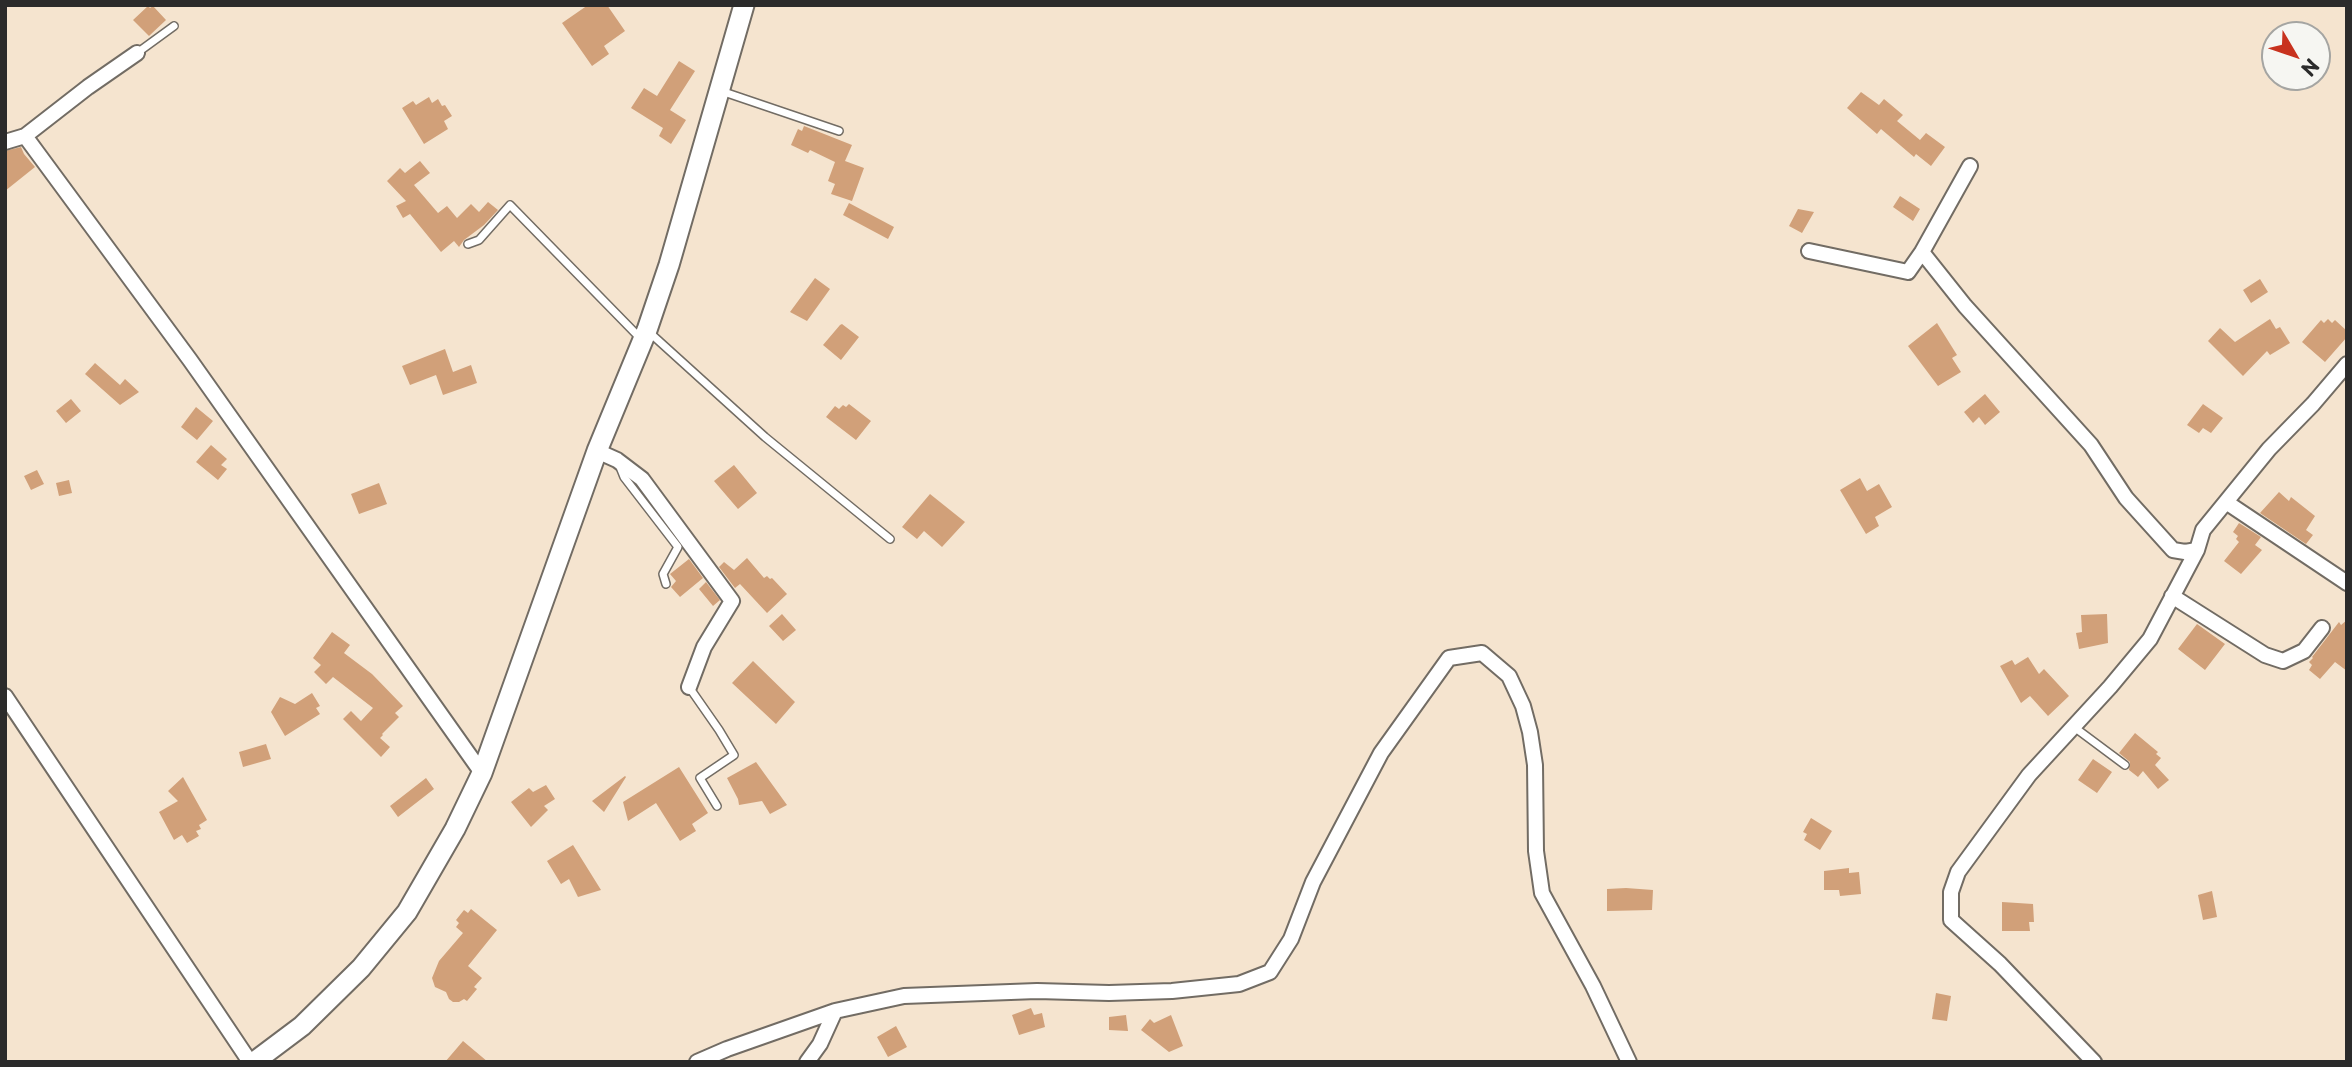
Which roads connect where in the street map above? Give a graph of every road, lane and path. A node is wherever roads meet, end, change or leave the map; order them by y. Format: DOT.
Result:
graph roads {
  1 [pos="741,6"];
  2 [pos="174,26"];
  3 [pos="138,53"];
  4 [pos="719,91"];
  5 [pos="839,131"];
  6 [pos="25,136"];
  7 [pos="5,142"];
  8 [pos="1970,166"];
  9 [pos="468,244"];
  10 [pos="1809,251"];
  11 [pos="1922,252"];
  12 [pos="645,335"];
  13 [pos="2347,364"];
  14 [pos="597,452"];
  15 [pos="617,460"];
  16 [pos="2226,502"];
  17 [pos="890,538"];
  18 [pos="2197,550"];
  19 [pos="2347,583"];
  20 [pos="666,584"];
  21 [pos="2172,596"];
  22 [pos="2322,628"];
  23 [pos="689,687"];
  24 [pos="5,696"];
  25 [pos="2074,727"];
  26 [pos="2124,765"];
  27 [pos="482,773"];
  28 [pos="717,806"];
  29 [pos="835,1011"];
  30 [pos="252,1062"];
  31 [pos="697,1062"];
  32 [pos="807,1062"];
  33 [pos="1629,1062"];
  34 [pos="2094,1062"];
  1 -- 4 [label="street"];
  2 -- 3 [label="lane"];
  3 -- 6 [label="street"];
  4 -- 5 [label="lane"];
  4 -- 12 [label="street"];
  6 -- 7 [label="street"];
  6 -- 27 [label="street"];
  8 -- 11 [label="street"];
  9 -- 12 [label="lane"];
  10 -- 11 [label="street"];
  11 -- 18 [label="street"];
  12 -- 14 [label="street"];
  12 -- 17 [label="lane"];
  13 -- 16 [label="street"];
  14 -- 15 [label="street"];
  14 -- 27 [label="street"];
  15 -- 20 [label="lane"];
  15 -- 23 [label="street"];
  16 -- 18 [label="street"];
  16 -- 19 [label="street"];
  18 -- 21 [label="street"];
  21 -- 22 [label="street"];
  21 -- 25 [label="street"];
  23 -- 28 [label="lane"];
  24 -- 30 [label="street"];
  25 -- 26 [label="lane"];
  25 -- 34 [label="street"];
  27 -- 30 [label="street"];
  29 -- 31 [label="street"];
  29 -- 32 [label="street"];
  29 -- 33 [label="street"];
}
